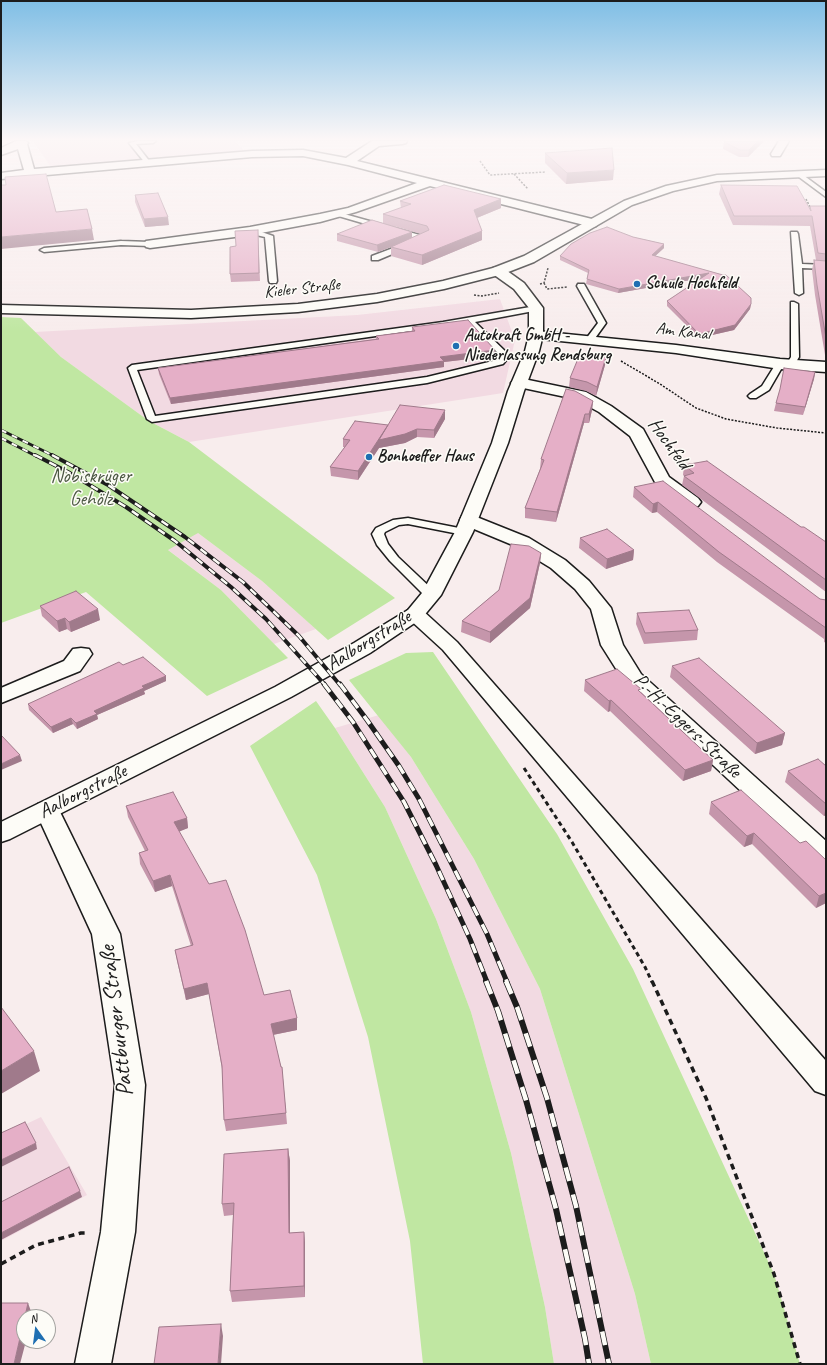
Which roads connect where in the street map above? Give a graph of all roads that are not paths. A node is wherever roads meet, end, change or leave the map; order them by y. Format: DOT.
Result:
graph roads {
  1 [pos="367,205"];
  2 [pos="517,205"];
  3 [pos="625,205"];
  4 [pos="337,214"];
  5 [pos="592,223"];
  6 [pos="250,231"];
  7 [pos="794,234"];
  8 [pos="150,244"];
  9 [pos="44,250"];
  10 [pos="375,258"];
  11 [pos="798,266"];
  12 [pos="826,267"];
  13 [pos="498,271"];
  14 [pos="273,281"];
  15 [pos="581,286"];
  16 [pos="799,293"];
  17 [pos="794,304"];
  18 [pos="536,308"];
  19 [pos="1,309"];
  20 [pos="468,320"];
  21 [pos="536,335"];
  22 [pos="590,339"];
  23 [pos="785,364"];
  24 [pos="826,367"];
  25 [pos="519,383"];
  26 [pos="753,396"];
  27 [pos="706,513"];
  28 [pos="466,526"];
  29 [pos="431,595"];
  30 [pos="415,614"];
  31 [pos="81,654"];
  32 [pos="1,696"];
  33 [pos="47,810"];
  34 [pos="1,833"];
  35 [pos="826,856"];
  36 [pos="826,1082"];
  37 [pos="93,1364"];
  1 -- 4 [label="street"];
  2 -- 5 [label="street"];
  3 -- 5 [label="street, Kieler Straße"];
  4 -- 6 [label="street"];
  4 -- 10 [label="lane"];
  5 -- 13 [label="street, Kieler Straße"];
  6 -- 8 [label="street"];
  6 -- 14 [label="lane"];
  7 -- 11 [label="lane"];
  8 -- 9 [label="lane"];
  11 -- 12 [label="lane"];
  11 -- 16 [label="lane"];
  13 -- 18 [label="street"];
  13 -- 19 [label="street, Kieler Straße"];
  15 -- 22 [label="lane"];
  17 -- 23 [label="lane"];
  18 -- 20 [label="lane"];
  18 -- 21 [label="street, Aalborgstraße"];
  20 -- 20 [label="lane"];
  21 -- 22 [label="street, Am Kanal"];
  21 -- 25 [label="street, Aalborgstraße"];
  22 -- 23 [label="street, Am Kanal"];
  23 -- 24 [label="street, Am Kanal"];
  23 -- 26 [label="lane"];
  25 -- 27 [label="street, Hochfeld"];
  25 -- 28 [label="street, Aalborgstraße"];
  28 -- 29 [label="street, Aalborgstraße"];
  28 -- 29 [label="lane"];
  28 -- 35 [label="street, P.-H.-Eggers-Straße"];
  29 -- 30 [label="street, Aalborgstraße"];
  30 -- 33 [label="street, Aalborgstraße"];
  30 -- 36 [label="street"];
  31 -- 32 [label="street"];
  33 -- 34 [label="street, Aalborgstraße"];
  33 -- 37 [label="street, Pattburger Straße"];
}
